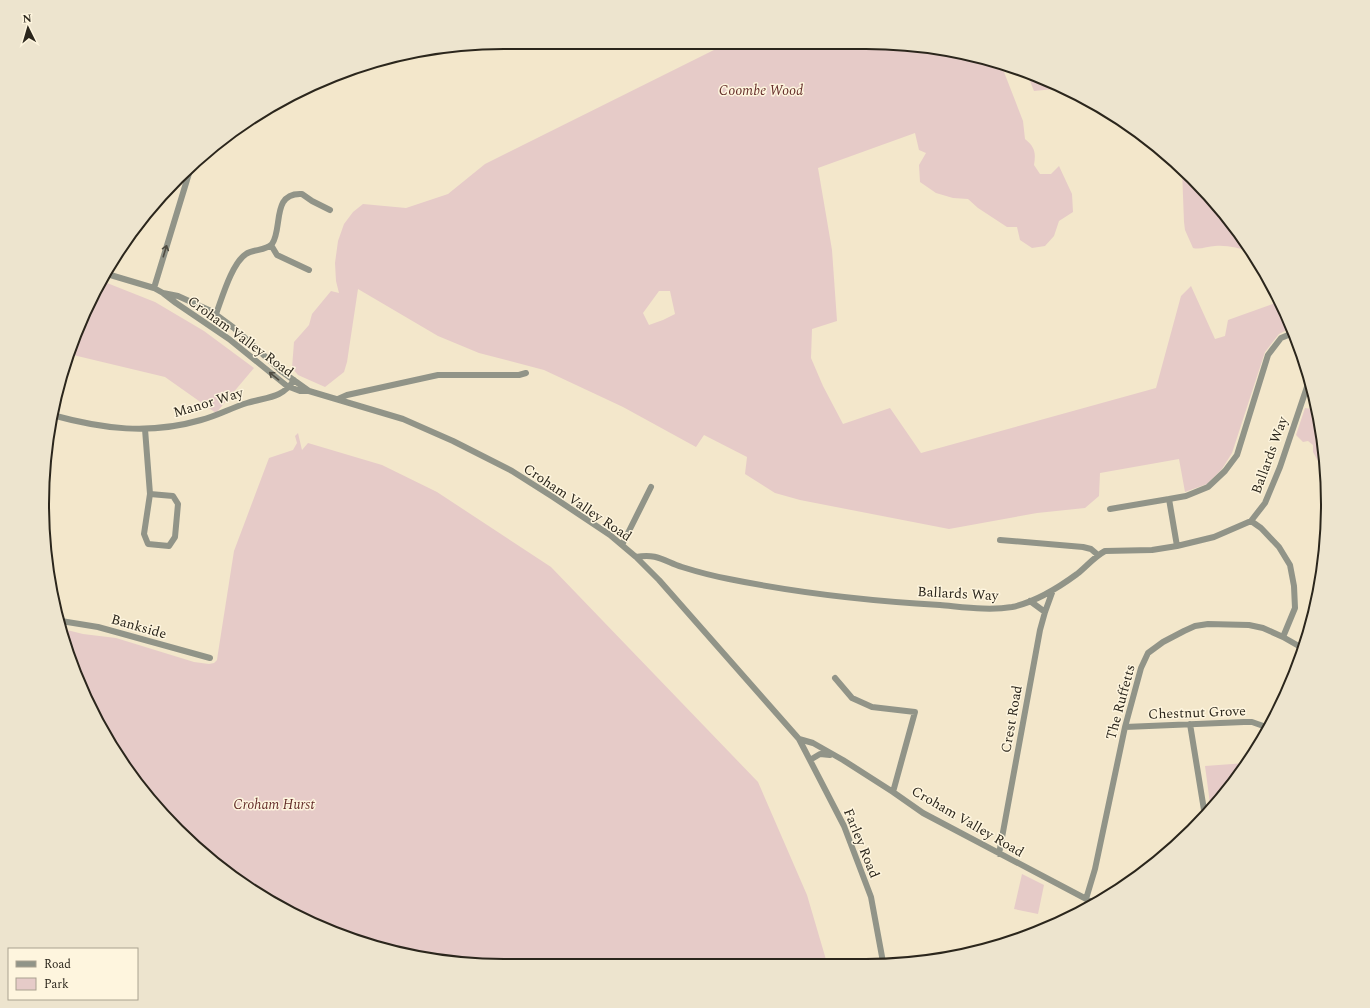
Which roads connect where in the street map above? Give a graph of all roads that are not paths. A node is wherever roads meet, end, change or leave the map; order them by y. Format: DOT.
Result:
graph roads {
  1 [pos="188,177"];
  2 [pos="330,210"];
  3 [pos="271,245"];
  4 [pos="309,270"];
  5 [pos="111,275"];
  6 [pos="154,288"];
  7 [pos="163,293"];
  8 [pos="216,314"];
  9 [pos="1288,335"];
  10 [pos="526,373"];
  11 [pos="294,380"];
  12 [pos="290,387"];
  13 [pos="309,390"];
  14 [pos="1306,390"];
  15 [pos="338,399"];
  16 [pos="58,416"];
  17 [pos="145,429"];
  18 [pos="651,488"];
  19 [pos="150,494"];
  20 [pos="1169,499"];
  21 [pos="1110,509"];
  22 [pos="1251,521"];
  23 [pos="1000,540"];
  24 [pos="622,545"];
  25 [pos="1177,546"];
  26 [pos="1098,555"];
  27 [pos="636,557"];
  28 [pos="1053,590"];
  29 [pos="1030,601"];
  30 [pos="1044,612"];
  31 [pos="65,622"];
  32 [pos="1283,637"];
  33 [pos="1298,645"];
  34 [pos="210,658"];
  35 [pos="835,678"];
  36 [pos="1190,724"];
  37 [pos="1125,726"];
  38 [pos="1263,726"];
  39 [pos="799,739"];
  40 [pos="836,756"];
  41 [pos="810,760"];
  42 [pos="893,792"];
  43 [pos="1204,809"];
  44 [pos="999,854"];
  45 [pos="1086,899"];
  46 [pos="1089,901"];
  47 [pos="882,958"];
  6 -- 1 [label="street, one-way"];
  2 -- 3 [label="street"];
  3 -- 4 [label="street"];
  3 -- 8 [label="street"];
  5 -- 6 [label="street"];
  6 -- 7 [label="street"];
  7 -- 8 [label="street, Croham Valley Road"];
  12 -- 7 [label="street, Croham Valley Road, one-way"];
  8 -- 11 [label="street, Croham Valley Road"];
  9 -- 20 [label="street"];
  10 -- 15 [label="street"];
  11 -- 12 [label="street"];
  11 -- 13 [label="street, Croham Valley Road"];
  12 -- 13 [label="street, Croham Valley Road"];
  12 -- 17 [label="street, Manor Way"];
  13 -- 15 [label="street, Croham Valley Road"];
  14 -- 22 [label="street, Ballards Way"];
  15 -- 24 [label="street, Croham Valley Road"];
  16 -- 17 [label="street, Manor Way"];
  17 -- 19 [label="street"];
  18 -- 24 [label="street"];
  19 -- 19 [label="street"];
  20 -- 21 [label="street"];
  20 -- 25 [label="street"];
  22 -- 25 [label="street, Ballards Way"];
  22 -- 32 [label="street"];
  23 -- 26 [label="street"];
  24 -- 27 [label="street, Croham Valley Road"];
  25 -- 26 [label="street, Ballards Way"];
  26 -- 28 [label="street, Ballards Way"];
  27 -- 29 [label="street, Ballards Way"];
  27 -- 39 [label="street, Croham Valley Road"];
  28 -- 29 [label="street, Ballards Way"];
  28 -- 30 [label="street, Crest Road"];
  29 -- 30 [label="street"];
  30 -- 44 [label="street, Crest Road"];
  31 -- 34 [label="street, Bankside"];
  32 -- 33 [label="street, The Ruffetts"];
  32 -- 37 [label="street, The Ruffetts"];
  35 -- 42 [label="street"];
  36 -- 37 [label="street, Chestnut Grove"];
  36 -- 38 [label="street, Chestnut Grove"];
  36 -- 43 [label="street"];
  37 -- 45 [label="street, The Ruffetts"];
  39 -- 40 [label="street, Croham Valley Road"];
  39 -- 41 [label="street, Farley Road"];
  40 -- 41 [label="street"];
  40 -- 42 [label="street, Croham Valley Road"];
  41 -- 47 [label="street, Farley Road"];
  42 -- 44 [label="street, Croham Valley Road"];
  44 -- 45 [label="street, Croham Valley Road"];
  45 -- 46 [label="street, Croham Valley Road"];
}
